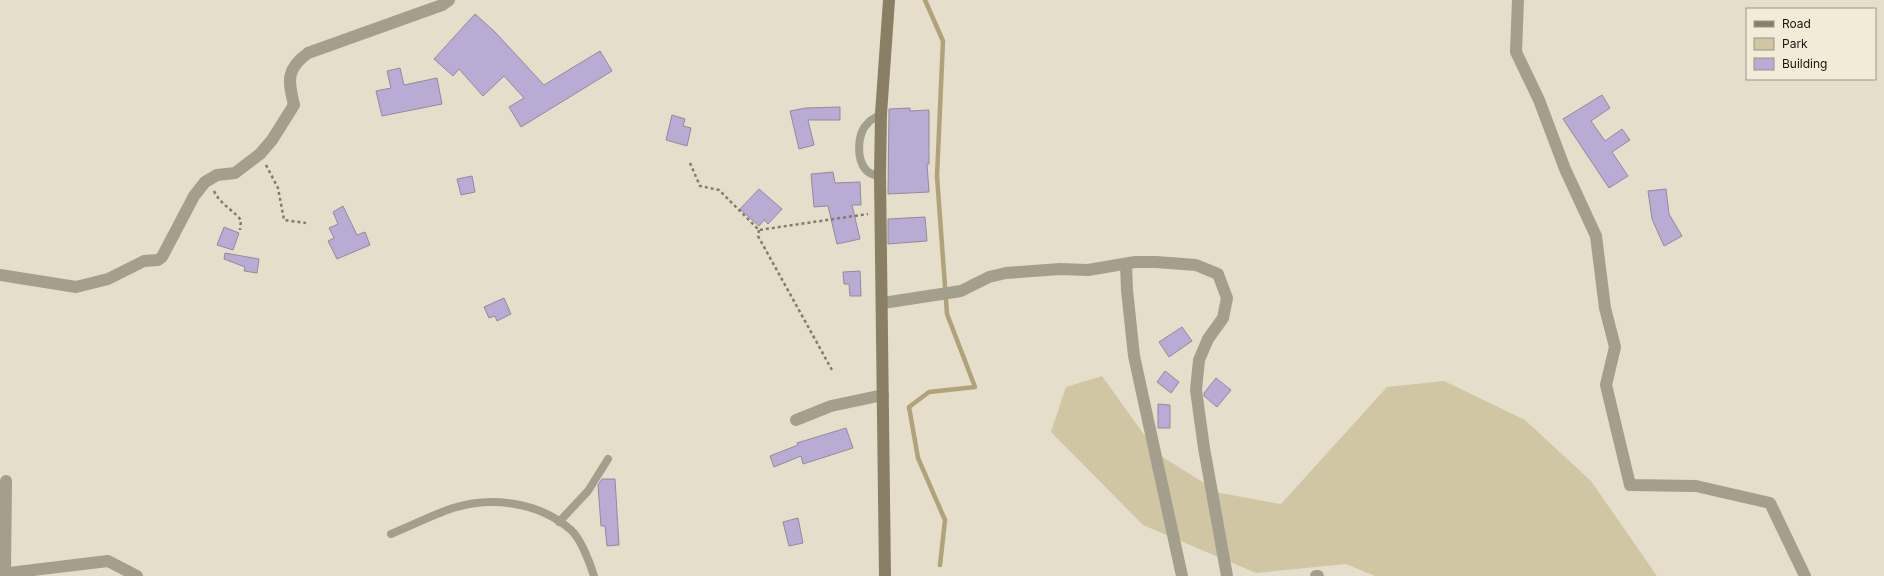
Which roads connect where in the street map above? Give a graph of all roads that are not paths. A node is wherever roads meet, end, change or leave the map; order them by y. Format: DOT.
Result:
graph roads {
  1 [pos="449,0"];
  2 [pos="888,0"];
  3 [pos="1518,0"];
  4 [pos="429,5"];
  5 [pos="881,114"];
  6 [pos="880,177"];
  7 [pos="1126,264"];
  8 [pos="0,275"];
  9 [pos="883,303"];
  10 [pos="883,395"];
  11 [pos="796,420"];
  12 [pos="608,459"];
  13 [pos="6,481"];
  14 [pos="559,522"];
  15 [pos="391,534"];
  16 [pos="3,574"];
  17 [pos="137,576"];
  18 [pos="594,576"];
  19 [pos="885,576"];
  20 [pos="1182,576"];
  21 [pos="1227,576"];
  22 [pos="1805,576"];
  1 -- 4 [label="street"];
  2 -- 5 [label="street"];
  3 -- 22 [label="street"];
  4 -- 8 [label="street"];
  5 -- 6 [label="street"];
  5 -- 6 [label="lane"];
  6 -- 9 [label="street"];
  7 -- 9 [label="street"];
  7 -- 20 [label="street"];
  7 -- 21 [label="street"];
  9 -- 10 [label="street"];
  10 -- 11 [label="street"];
  10 -- 19 [label="street"];
  12 -- 14 [label="lane"];
  13 -- 16 [label="street"];
  14 -- 15 [label="lane"];
  14 -- 18 [label="lane"];
  16 -- 17 [label="street"];
}
